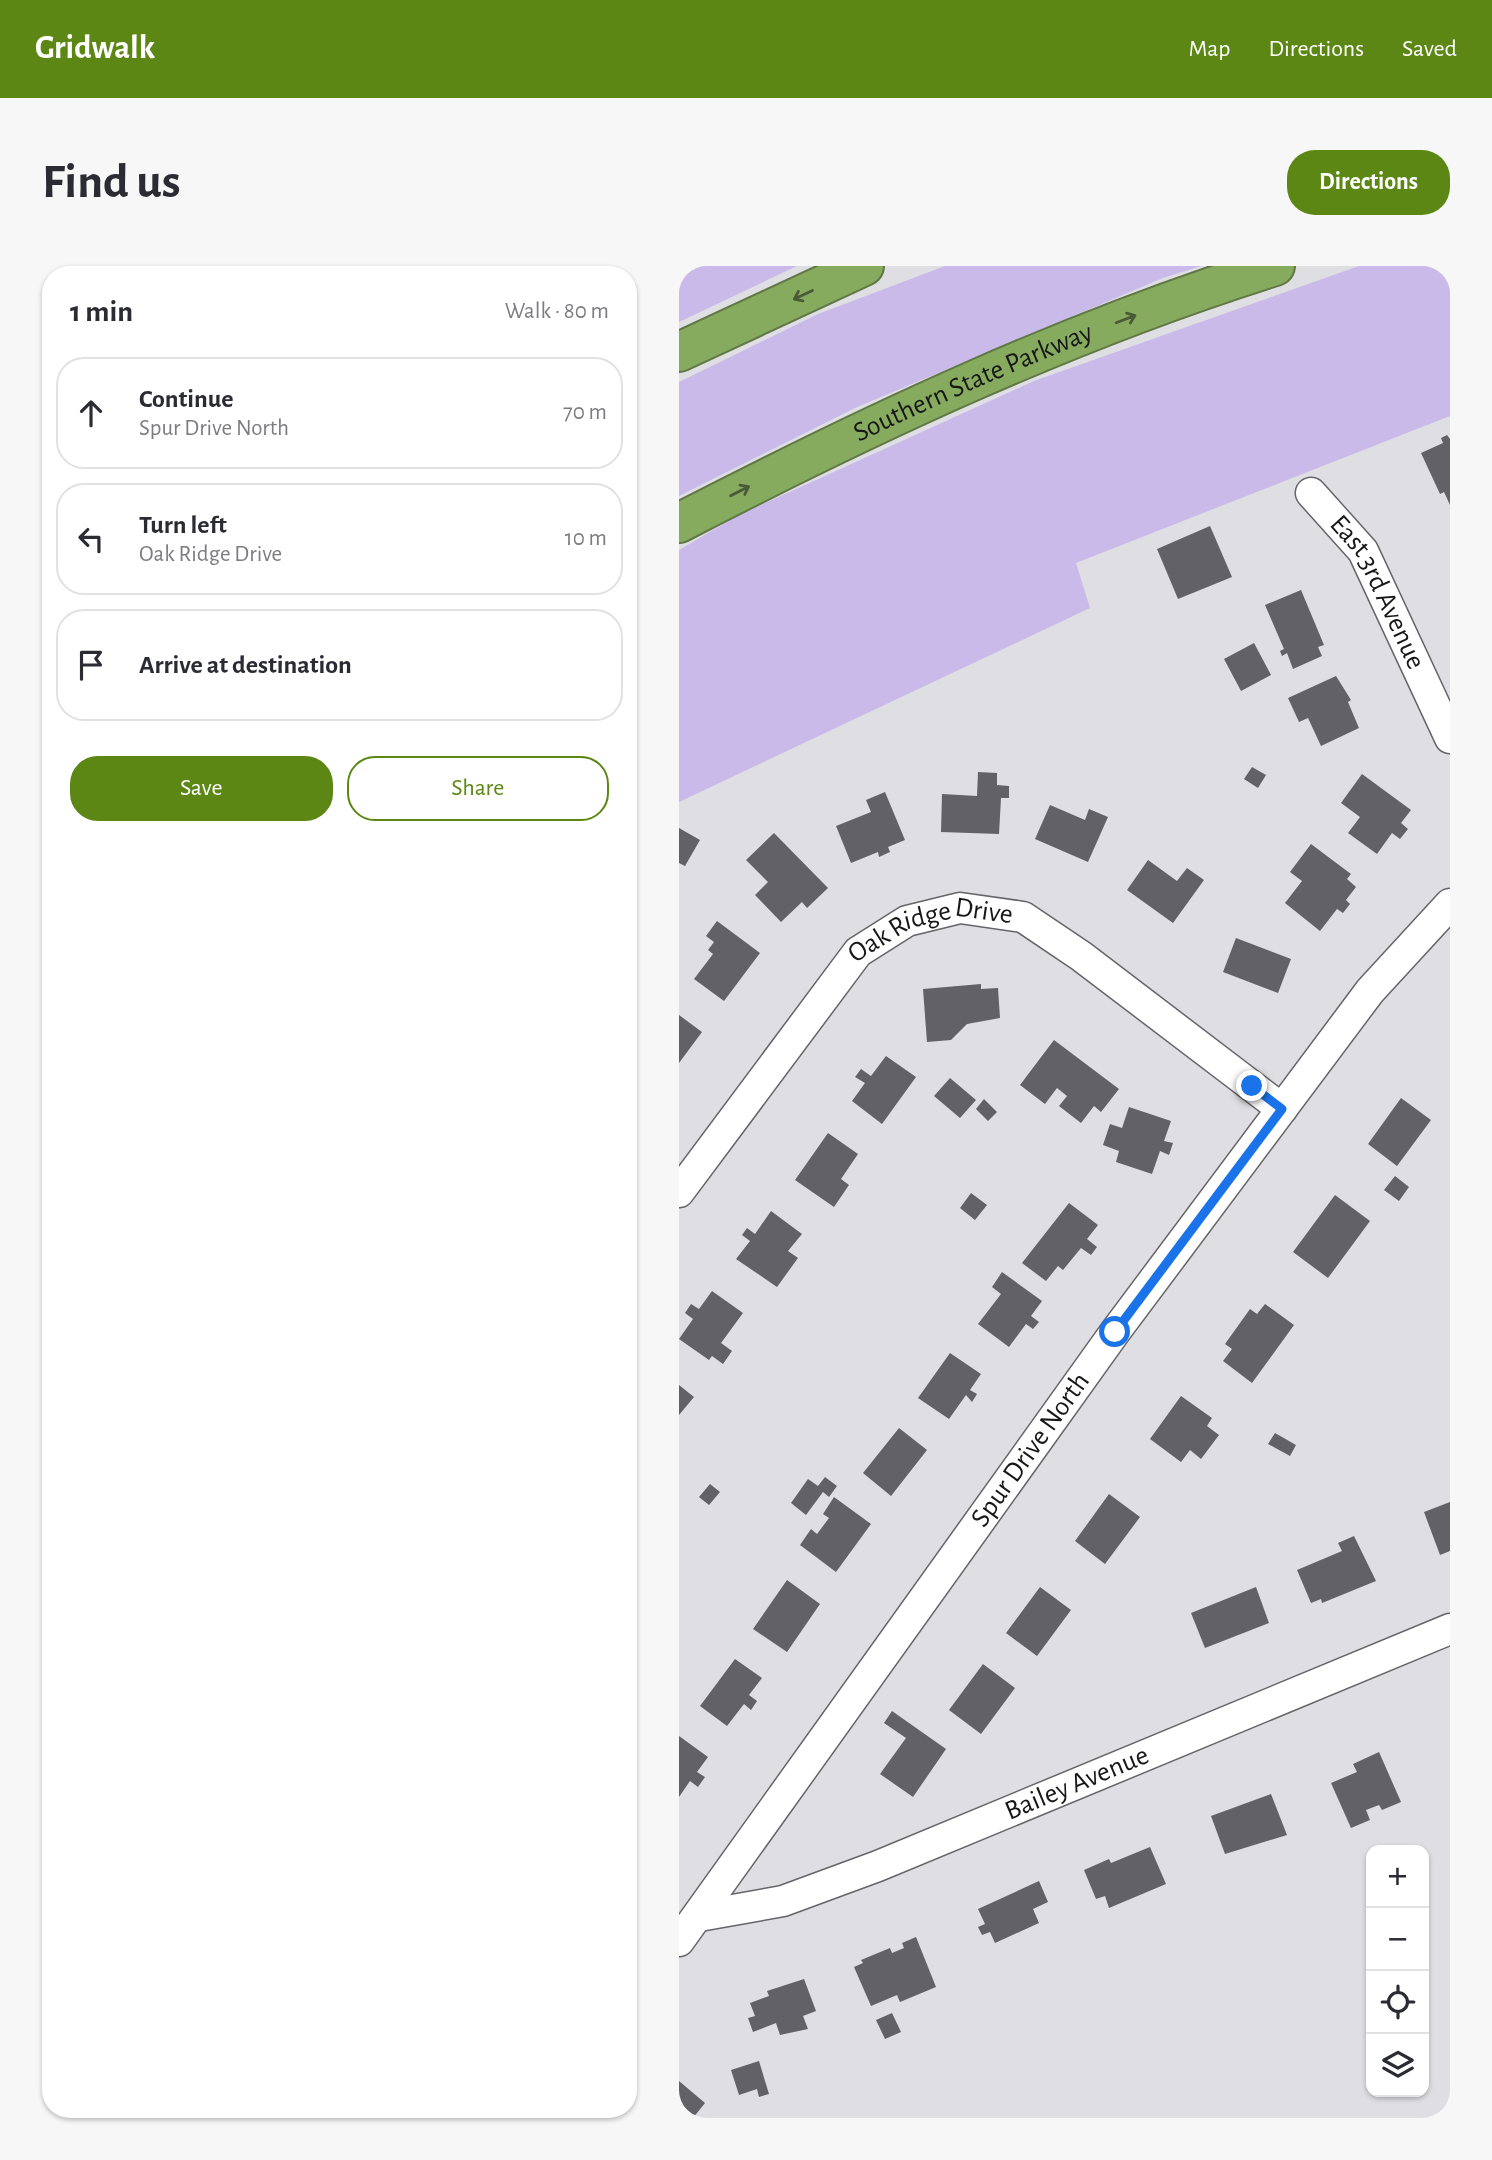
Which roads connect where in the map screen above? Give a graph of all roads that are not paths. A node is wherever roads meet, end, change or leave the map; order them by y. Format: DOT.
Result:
graph roads {
  1 [pos="865,266"];
  2 [pos="1275,266"];
  3 [pos="679,352"];
  4 [pos="1311,493"];
  5 [pos="679,523"];
  6 [pos="1450,738"];
  7 [pos="1450,904"];
  8 [pos="1282,1109"];
  9 [pos="679,1192"];
  10 [pos="1450,1629"];
  11 [pos="699,1916"];
  12 [pos="679,1941"];
  1 -- 3 [label="highway, one-way"];
  5 -- 2 [label="highway, Southern State Parkway, one-way"];
  4 -- 6 [label="street, East 3rd Avenue"];
  7 -- 8 [label="street, Spur Drive North"];
  8 -- 9 [label="street, Oak Ridge Drive"];
  8 -- 11 [label="street, Spur Drive North"];
  10 -- 11 [label="street, Bailey Avenue"];
  11 -- 12 [label="street, Spur Drive North"];
}
